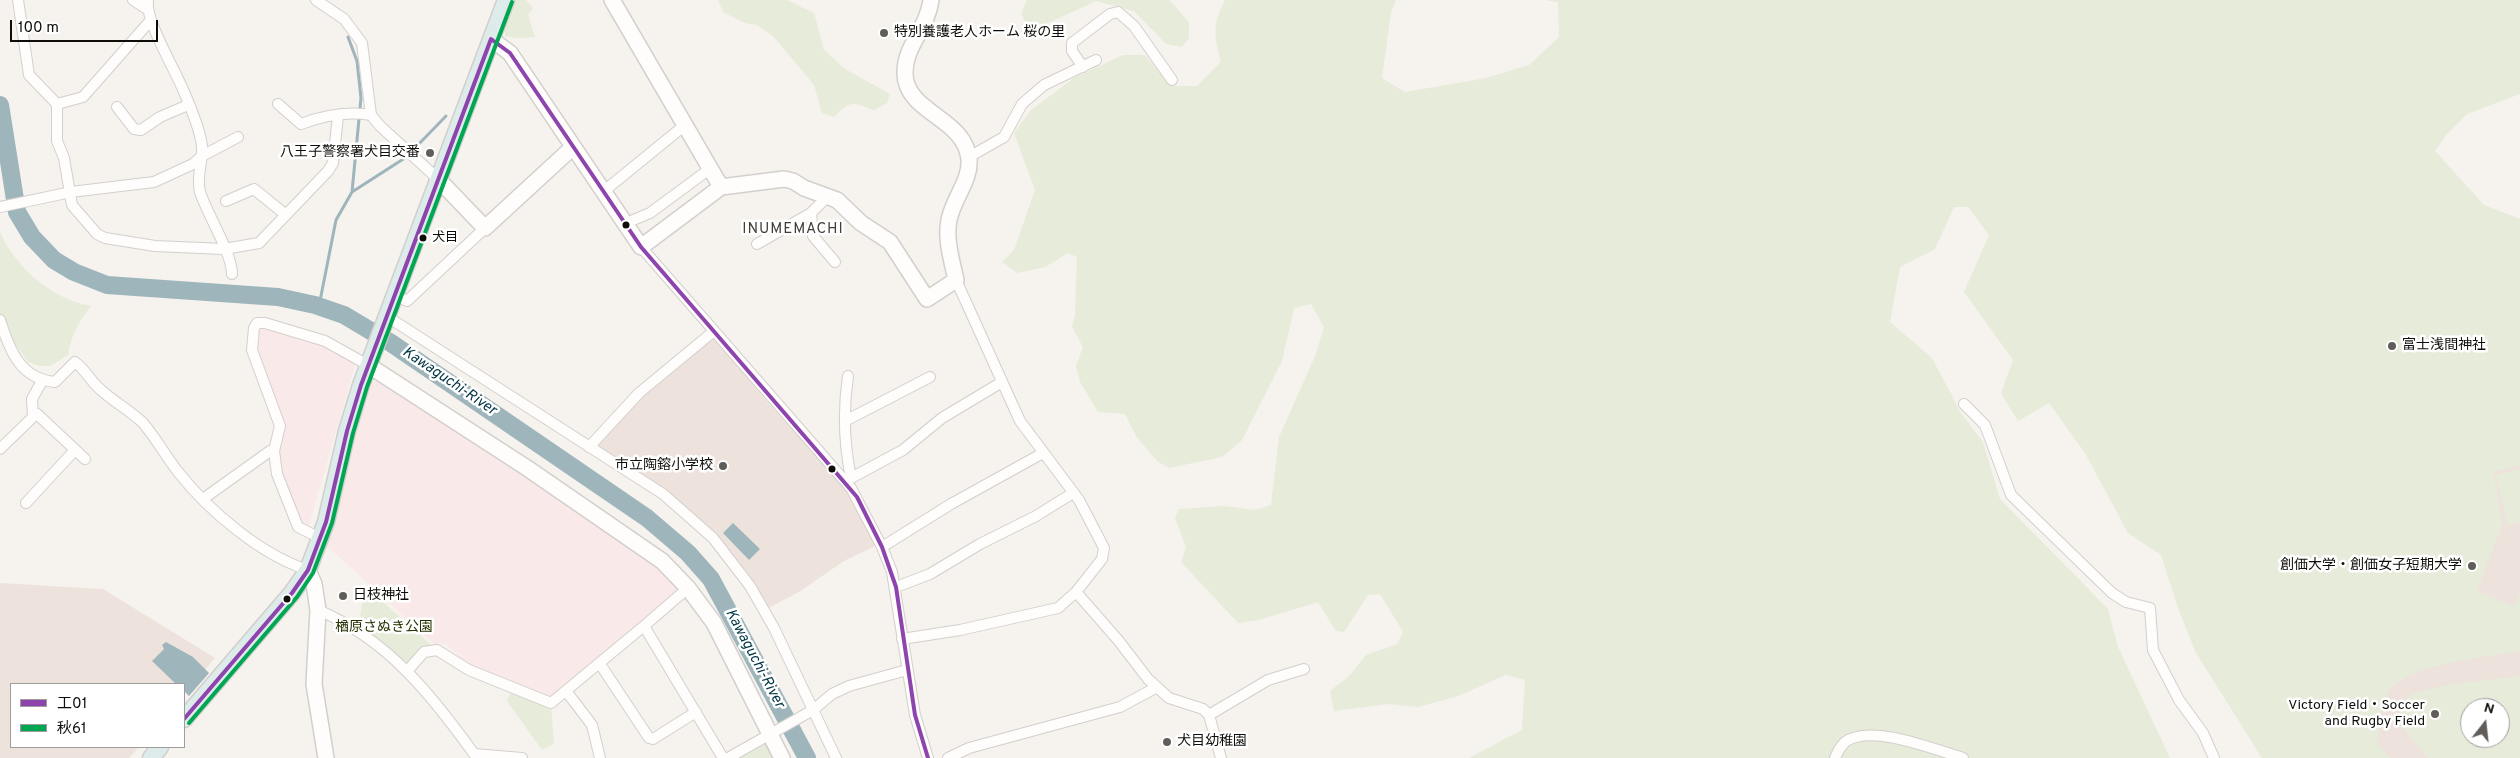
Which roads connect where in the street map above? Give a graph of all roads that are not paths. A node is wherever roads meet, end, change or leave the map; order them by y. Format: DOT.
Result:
graph roads {
  1 [pos="18,0"];
  2 [pos="133,0"];
  3 [pos="316,0"];
  4 [pos="506,0"];
  5 [pos="612,0"];
  6 [pos="931,0"];
  7 [pos="147,4"];
  8 [pos="150,21"];
  9 [pos="491,39"];
  10 [pos="1096,60"];
  11 [pos="1083,66"];
  12 [pos="1172,80"];
  13 [pos="57,104"];
  14 [pos="188,104"];
  15 [pos="278,104"];
  16 [pos="117,107"];
  17 [pos="363,113"];
  18 [pos="338,116"];
  19 [pos="685,125"];
  20 [pos="238,137"];
  21 [pos="573,147"];
  22 [pos="202,156"];
  23 [pos="969,158"];
  24 [pos="711,168"];
  25 [pos="438,178"];
  26 [pos="722,187"];
  27 [pos="604,191"];
  28 [pos="71,192"];
  29 [pos="827,197"];
  30 [pos="226,201"];
  31 [pos="0,207"];
  32 [pos="811,213"];
  33 [pos="286,215"];
  34 [pos="626,223"];
  35 [pos="486,228"];
  36 [pos="757,244"];
  37 [pos="641,247"];
  38 [pos="224,250"];
  39 [pos="835,262"];
  40 [pos="232,274"];
  41 [pos="956,280"];
  42 [pos="394,296"];
  43 [pos="0,320"];
  44 [pos="389,321"];
  45 [pos="714,331"];
  46 [pos="370,360"];
  47 [pos="917,372"];
  48 [pos="848,376"];
  49 [pos="42,381"];
  50 [pos="1002,382"];
  51 [pos="1964,404"];
  52 [pos="33,417"];
  53 [pos="845,421"];
  54 [pos="1,445"];
  55 [pos="589,447"];
  56 [pos="75,450"];
  57 [pos="274,451"];
  58 [pos="1043,453"];
  59 [pos="85,459"];
  60 [pos="848,480"];
  61 [pos="1073,493"];
  62 [pos="203,499"];
  63 [pos="26,503"];
  64 [pos="320,538"];
  65 [pos="882,546"];
  66 [pos="308,570"];
  67 [pos="896,587"];
  68 [pos="688,588"];
  69 [pos="1076,592"];
  70 [pos="1058,608"];
  71 [pos="1090,608"];
  72 [pos="318,610"];
  73 [pos="644,626"];
  74 [pos="902,639"];
  75 [pos="600,664"];
  76 [pos="1304,669"];
  77 [pos="408,670"];
  78 [pos="907,670"];
  79 [pos="1157,687"];
  80 [pos="566,691"];
  81 [pos="812,711"];
  82 [pos="696,712"];
  83 [pos="1209,715"];
  84 [pos="185,718"];
  85 [pos="774,731"];
  86 [pos="159,748"];
  87 [pos="474,756"];
  88 [pos="151,758"];
  89 [pos="326,758"];
  90 [pos="522,758"];
  91 [pos="600,758"];
  92 [pos="723,758"];
  93 [pos="728,758"];
  94 [pos="782,758"];
  95 [pos="836,758"];
  96 [pos="928,758"];
  97 [pos="948,758"];
  98 [pos="1221,758"];
  99 [pos="1834,758"];
  100 [pos="1963,758"];
  101 [pos="2214,758"];
  1 -- 13 [label="street"];
  2 -- 7 [label="street"];
  3 -- 17 [label="street"];
  4 -- 9 [label="main road"];
  5 -- 19 [label="main road"];
  6 -- 23 [label="main road"];
  7 -- 8 [label="street"];
  8 -- 13 [label="street"];
  8 -- 14 [label="street"];
  9 -- 21 [label="main road"];
  9 -- 25 [label="main road"];
  10 -- 11 [label="street"];
  11 -- 12 [label="street"];
  11 -- 23 [label="street"];
  13 -- 28 [label="street"];
  14 -- 16 [label="street"];
  14 -- 22 [label="street"];
  15 -- 18 [label="street"];
  17 -- 18 [label="street"];
  17 -- 25 [label="street"];
  18 -- 33 [label="street"];
  19 -- 24 [label="main road"];
  19 -- 27 [label="street"];
  20 -- 22 [label="street"];
  21 -- 27 [label="main road"];
  21 -- 35 [label="main road"];
  22 -- 28 [label="street"];
  22 -- 38 [label="street"];
  23 -- 41 [label="main road"];
  24 -- 26 [label="main road"];
  24 -- 34 [label="street"];
  25 -- 35 [label="main road"];
  25 -- 42 [label="main road"];
  26 -- 29 [label="main road"];
  26 -- 37 [label="main road"];
  27 -- 34 [label="main road"];
  28 -- 31 [label="street"];
  28 -- 38 [label="street"];
  29 -- 32 [label="street"];
  29 -- 41 [label="main road"];
  30 -- 33 [label="street"];
  32 -- 36 [label="street"];
  32 -- 39 [label="street"];
  33 -- 38 [label="street"];
  34 -- 37 [label="main road"];
  35 -- 42 [label="street"];
  37 -- 45 [label="street"];
  38 -- 40 [label="street"];
  41 -- 50 [label="street"];
  42 -- 44 [label="main road"];
  43 -- 49 [label="street"];
  44 -- 46 [label="main road"];
  44 -- 55 [label="street"];
  45 -- 55 [label="street"];
  45 -- 60 [label="street"];
  46 -- 57 [label="street"];
  46 -- 64 [label="main road"];
  46 -- 68 [label="main road"];
  47 -- 53 [label="street"];
  48 -- 53 [label="street"];
  49 -- 52 [label="street"];
  49 -- 62 [label="street"];
  50 -- 58 [label="street"];
  50 -- 60 [label="street"];
  51 -- 101 [label="street"];
  52 -- 54 [label="street"];
  52 -- 56 [label="street"];
  53 -- 60 [label="street"];
  55 -- 81 [label="street"];
  56 -- 59 [label="street"];
  56 -- 63 [label="street"];
  57 -- 62 [label="street"];
  57 -- 64 [label="street"];
  58 -- 61 [label="street"];
  58 -- 65 [label="street"];
  60 -- 65 [label="street"];
  61 -- 67 [label="street"];
  61 -- 69 [label="street"];
  62 -- 66 [label="street"];
  64 -- 66 [label="main road"];
  65 -- 67 [label="street"];
  66 -- 72 [label="main road"];
  66 -- 84 [label="main road"];
  67 -- 74 [label="street"];
  68 -- 73 [label="street"];
  68 -- 85 [label="main road"];
  69 -- 70 [label="street"];
  69 -- 71 [label="street"];
  70 -- 71 [label="street"];
  70 -- 74 [label="street"];
  71 -- 79 [label="street"];
  72 -- 77 [label="street"];
  72 -- 89 [label="main road"];
  73 -- 75 [label="street"];
  73 -- 82 [label="street"];
  74 -- 78 [label="street"];
  75 -- 80 [label="street"];
  75 -- 82 [label="street"];
  76 -- 83 [label="street"];
  77 -- 80 [label="street"];
  77 -- 87 [label="street"];
  78 -- 81 [label="street"];
  78 -- 96 [label="street"];
  79 -- 83 [label="street"];
  79 -- 97 [label="street"];
  80 -- 91 [label="street"];
  81 -- 85 [label="street"];
  81 -- 95 [label="street"];
  82 -- 92 [label="street"];
  83 -- 98 [label="street"];
  85 -- 93 [label="street"];
  85 -- 94 [label="main road"];
  86 -- 88 [label="main road"];
  87 -- 90 [label="street"];
  99 -- 100 [label="street"];
}
